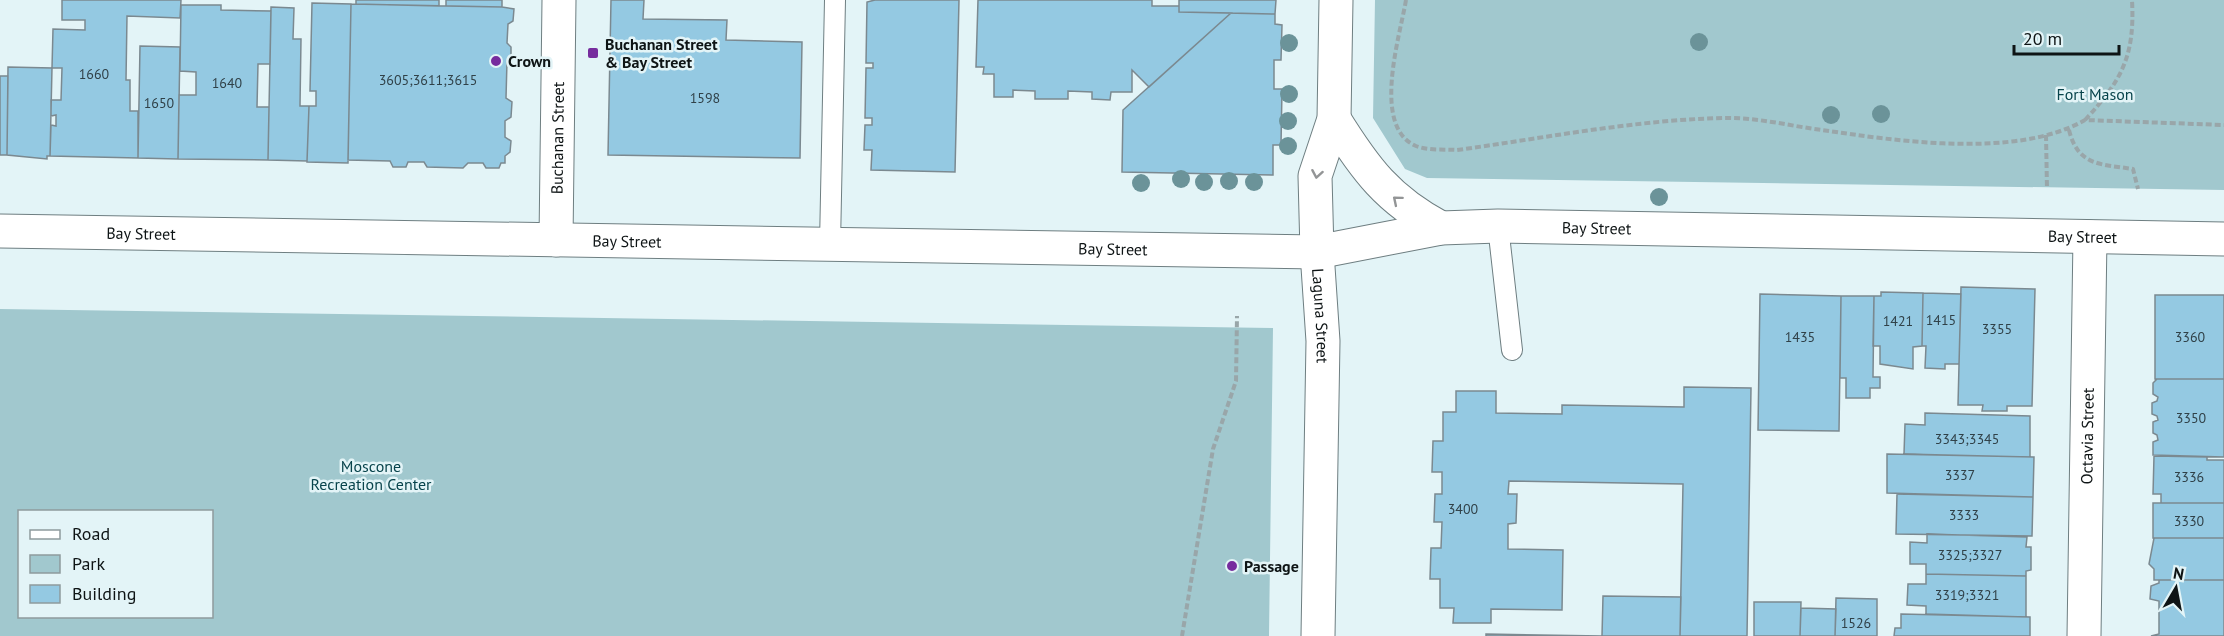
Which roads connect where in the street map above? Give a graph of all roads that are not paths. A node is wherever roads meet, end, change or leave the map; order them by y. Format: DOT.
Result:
graph roads {
  1 [pos="559,0"];
  2 [pos="835,0"];
  3 [pos="1336,0"];
  4 [pos="1334,118"];
  5 [pos="1498,226"];
  6 [pos="1441,228"];
  7 [pos="0,231"];
  8 [pos="2090,237"];
  9 [pos="2224,239"];
  10 [pos="556,240"];
  11 [pos="830,244"];
  12 [pos="1317,252"];
  13 [pos="1512,350"];
  14 [pos="1318,636"];
  15 [pos="2085,636"];
  1 -- 10 [label="street, Buchanan Street"];
  2 -- 11 [label="lane"];
  3 -- 4 [label="street, Laguna Street"];
  6 -- 4 [label="street, one-way"];
  4 -- 12 [label="street, Laguna Street, one-way"];
  5 -- 6 [label="street, Bay Street"];
  5 -- 8 [label="street, Bay Street"];
  5 -- 13 [label="lane"];
  6 -- 12 [label="street, Bay Street"];
  7 -- 10 [label="street, Bay Street"];
  8 -- 9 [label="street, Bay Street"];
  8 -- 15 [label="street, Octavia Street"];
  10 -- 11 [label="street, Bay Street"];
  11 -- 12 [label="street, Bay Street"];
  12 -- 14 [label="street, Laguna Street"];
}
